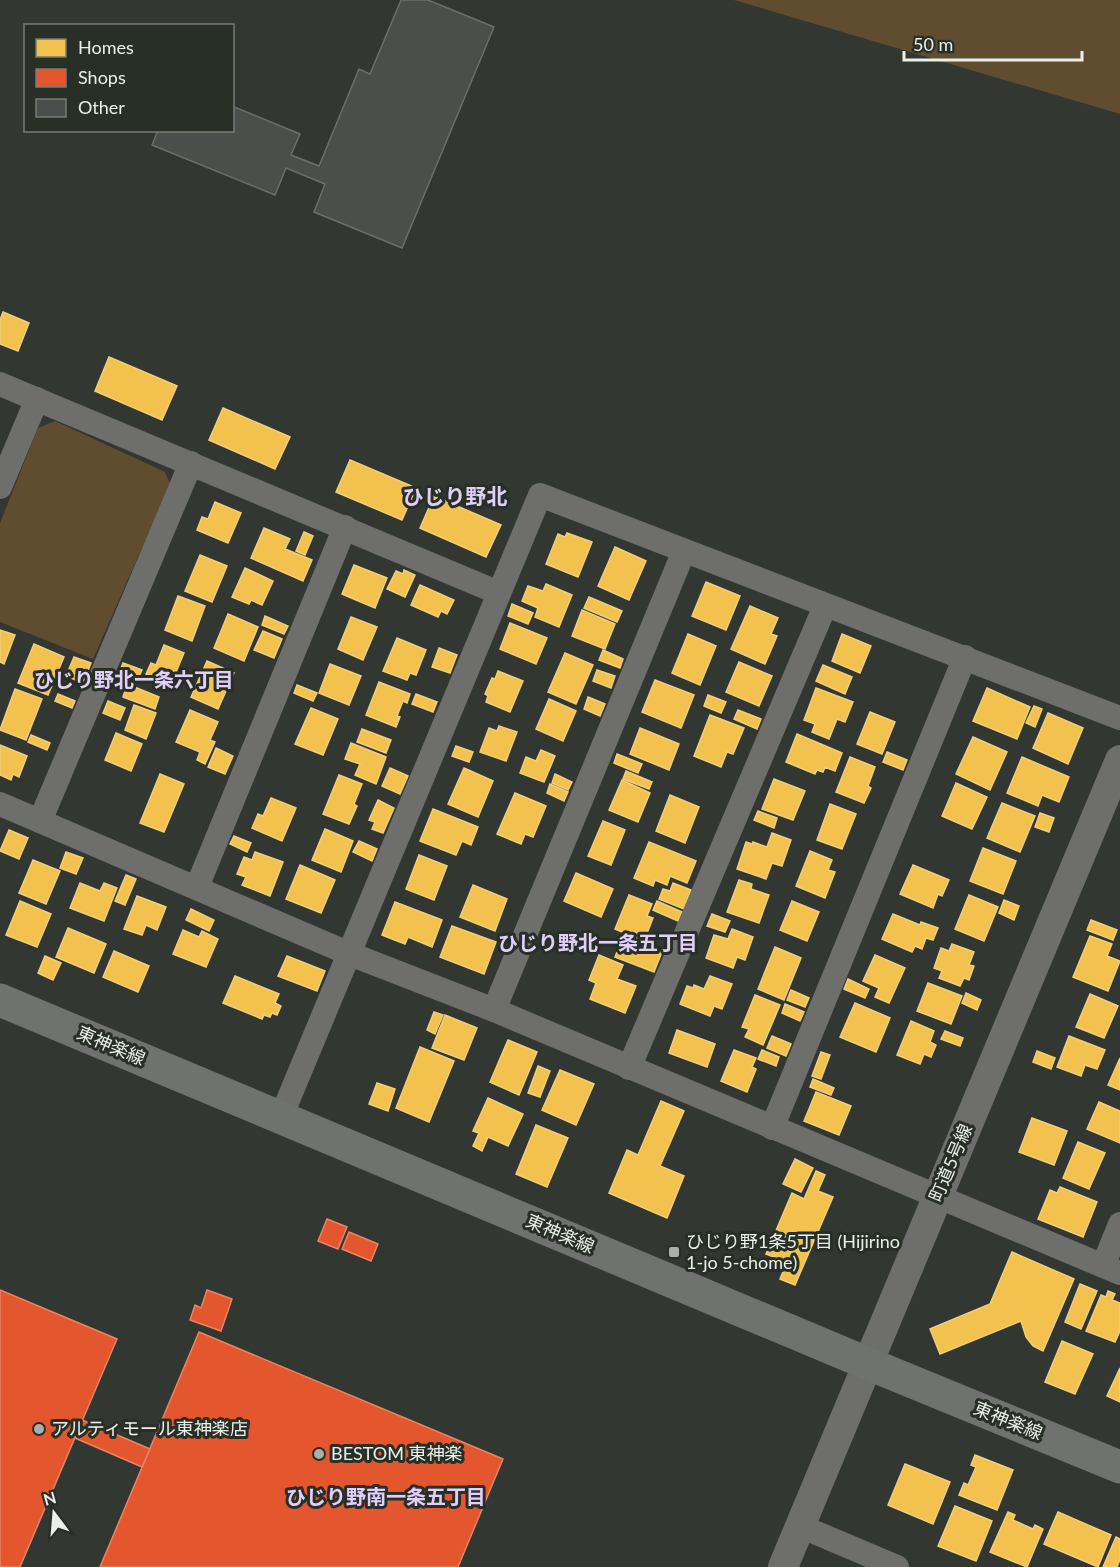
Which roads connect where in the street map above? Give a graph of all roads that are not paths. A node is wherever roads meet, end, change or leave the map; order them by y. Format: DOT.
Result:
graph roads {
  1 [pos="0,384"];
  2 [pos="37,399"];
  3 [pos="191,463"];
  4 [pos="0,487"];
  5 [pos="345,527"];
  6 [pos="684,551"];
  7 [pos="499,593"];
  8 [pos="825,606"];
  9 [pos="965,657"];
  10 [pos="1120,718"];
  11 [pos="1120,760"];
  12 [pos="0,804"];
  13 [pos="40,821"];
  14 [pos="197,887"];
  15 [pos="350,954"];
  16 [pos="0,1000"];
  17 [pos="494,1010"];
  18 [pos="629,1068"];
  19 [pos="281,1117"];
  20 [pos="772,1128"];
  21 [pos="937,1195"];
  22 [pos="1120,1224"];
  23 [pos="1111,1269"];
  24 [pos="869,1364"];
  25 [pos="1120,1467"];
  26 [pos="800,1526"];
  27 [pos="783,1567"];
  28 [pos="897,1567"];
  1 -- 2 [label="street"];
  2 -- 3 [label="street"];
  2 -- 4 [label="street"];
  3 -- 5 [label="street"];
  3 -- 13 [label="street"];
  5 -- 7 [label="street"];
  5 -- 14 [label="street"];
  6 -- 7 [label="street"];
  6 -- 8 [label="street"];
  6 -- 17 [label="street"];
  7 -- 15 [label="street"];
  8 -- 9 [label="street"];
  8 -- 18 [label="street"];
  9 -- 10 [label="street"];
  9 -- 20 [label="street"];
  11 -- 21 [label="street, 町道5号線"];
  12 -- 13 [label="street"];
  13 -- 14 [label="street"];
  14 -- 15 [label="street"];
  15 -- 17 [label="street"];
  15 -- 19 [label="street"];
  16 -- 19 [label="main road, 東神楽線"];
  17 -- 18 [label="street"];
  18 -- 20 [label="street"];
  19 -- 24 [label="main road, 東神楽線"];
  20 -- 21 [label="street"];
  21 -- 23 [label="street"];
  21 -- 24 [label="street, 町道5号線"];
  22 -- 23 [label="street"];
  24 -- 25 [label="main road, 東神楽線"];
  24 -- 26 [label="street, 町道5号線"];
  26 -- 27 [label="street, 町道5号線"];
  26 -- 28 [label="street"];
}
